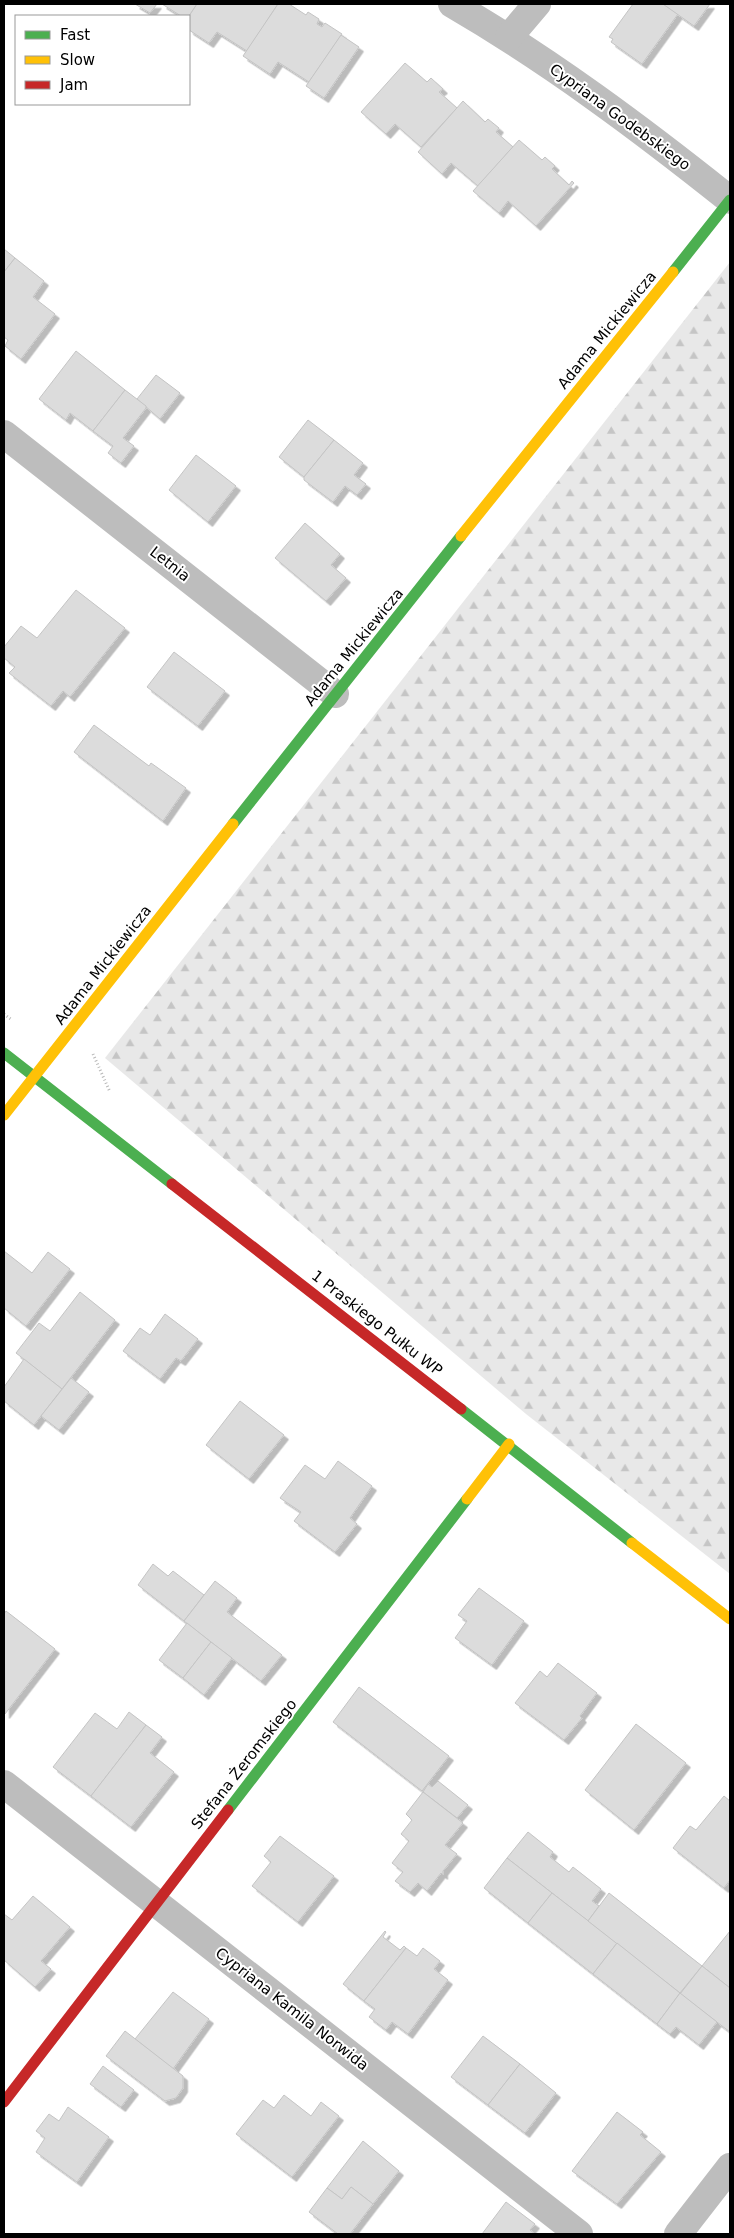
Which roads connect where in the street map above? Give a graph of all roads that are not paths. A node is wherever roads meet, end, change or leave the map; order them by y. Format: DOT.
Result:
graph roads {
  1 [pos="452,4"];
  2 [pos="537,4"];
  3 [pos="509,37"];
  4 [pos="730,200"];
  5 [pos="4,434"];
  6 [pos="336,694"];
  7 [pos="4,1052"];
  8 [pos="34,1076"];
  9 [pos="4,1115"];
  10 [pos="509,1444"];
  11 [pos="730,1619"];
  12 [pos="4,1784"];
  13 [pos="156,1903"];
  14 [pos="4,2102"];
  15 [pos="730,2167"];
  16 [pos="579,2234"];
  17 [pos="678,2234"];
  1 -- 3 [label="street, Cypriana Godebskiego"];
  2 -- 3 [label="street"];
  3 -- 4 [label="street, Cypriana Godebskiego"];
  4 -- 6 [label="street, Adama Mickiewicza"];
  5 -- 6 [label="street, Letnia"];
  6 -- 8 [label="street, Adama Mickiewicza"];
  7 -- 8 [label="street, 1 Praskiego Pułku WP"];
  8 -- 9 [label="street, Adama Mickiewicza"];
  8 -- 10 [label="street, 1 Praskiego Pułku WP"];
  10 -- 11 [label="street, 1 Praskiego Pułku WP"];
  10 -- 13 [label="street, Stefana Żeromskiego"];
  12 -- 13 [label="street, Cypriana Kamila Norwida"];
  13 -- 14 [label="street, Stefana Żeromskiego"];
  13 -- 16 [label="street, Cypriana Kamila Norwida"];
  15 -- 17 [label="street"];
}
